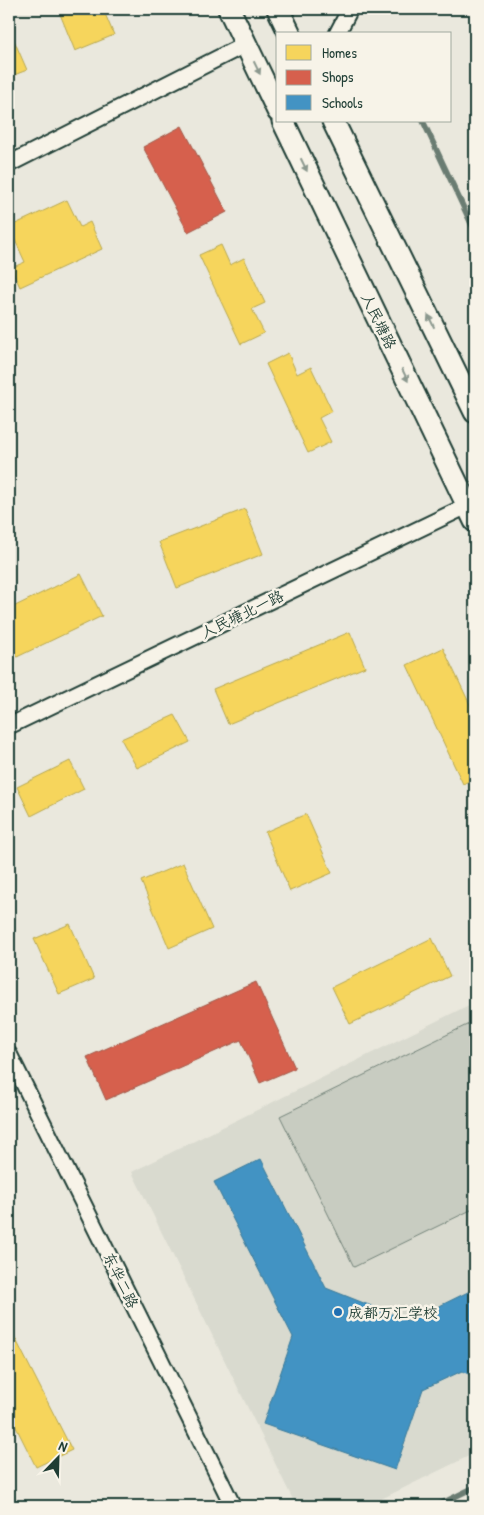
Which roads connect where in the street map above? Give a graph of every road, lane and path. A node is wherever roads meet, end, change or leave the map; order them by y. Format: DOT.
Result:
graph roads {
  1 [pos="229,9"];
  2 [pos="278,9"];
  3 [pos="350,9"];
  4 [pos="289,32"];
  5 [pos="338,32"];
  6 [pos="246,44"];
  7 [pos="276,107"];
  8 [pos="283,122"];
  9 [pos="333,122"];
  10 [pos="9,164"];
  11 [pos="475,412"];
  12 [pos="473,509"];
  13 [pos="9,726"];
  14 [pos="9,1054"];
  15 [pos="233,1506"];
  1 -- 6 [label="main road"];
  2 -- 4 [label="main road"];
  3 -- 5 [label="street"];
  6 -- 7 [label="main road, one-way"];
  6 -- 10 [label="street"];
  8 -- 12 [label="main road, 人民塘路, one-way"];
  11 -- 9 [label="main road, one-way"];
  12 -- 13 [label="street, 人民塘北一路"];
  14 -- 15 [label="street, 东华二路"];
}
